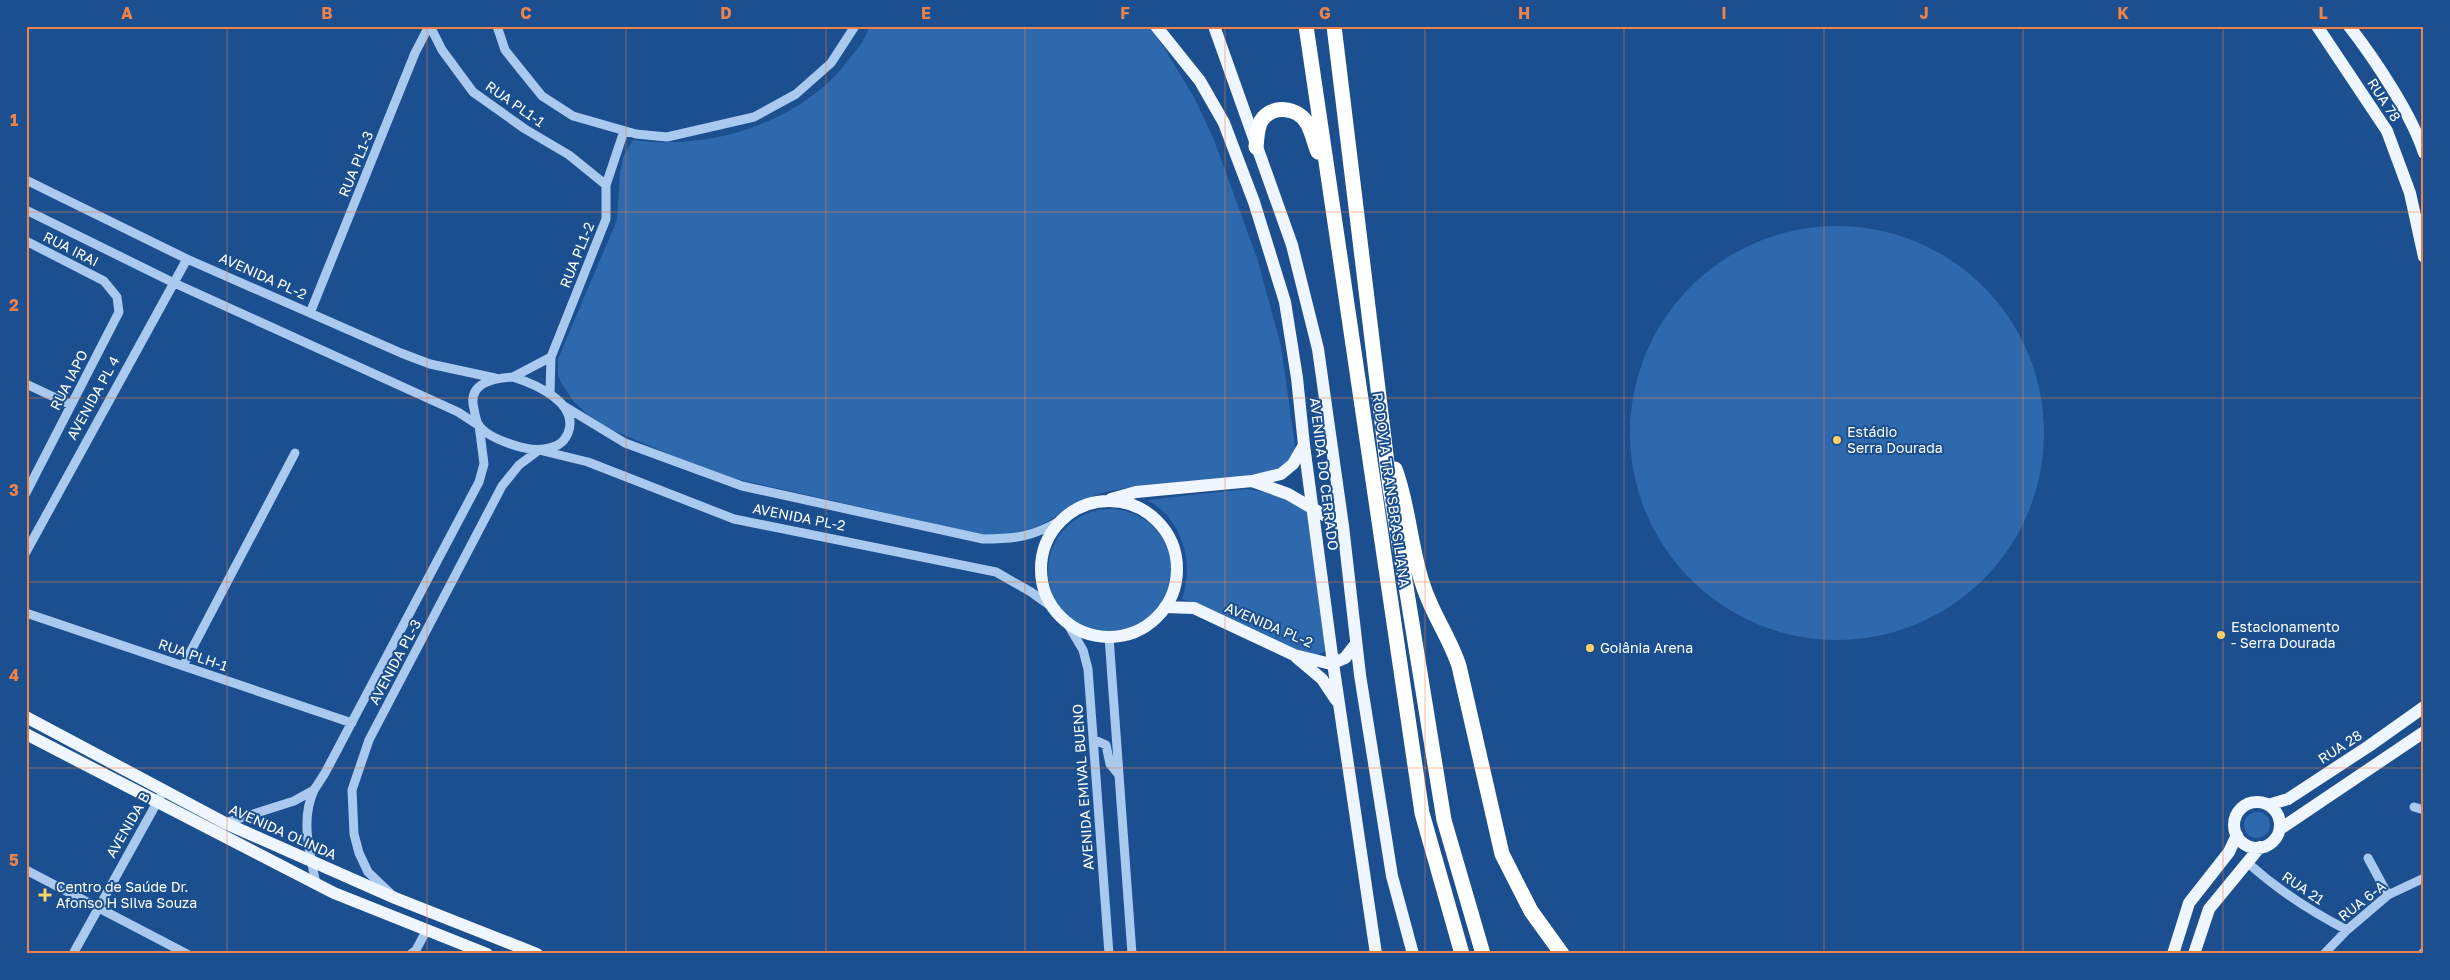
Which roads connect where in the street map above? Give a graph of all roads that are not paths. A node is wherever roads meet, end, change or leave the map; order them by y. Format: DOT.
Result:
graph roads {
  1 [pos="430,26"];
  2 [pos="497,26"];
  3 [pos="855,26"];
  4 [pos="1156,26"];
  5 [pos="1214,26"];
  6 [pos="1306,26"];
  7 [pos="1334,26"];
  8 [pos="2318,26"];
  9 [pos="2349,26"];
  10 [pos="624,131"];
  11 [pos="1256,147"];
  12 [pos="2424,153"];
  13 [pos="26,180"];
  14 [pos="1329,181"];
  15 [pos="606,184"];
  16 [pos="26,210"];
  17 [pos="26,241"];
  18 [pos="2424,257"];
  19 [pos="187,259"];
  20 [pos="104,281"];
  21 [pos="172,282"];
  22 [pos="310,314"];
  23 [pos="551,357"];
  24 [pos="513,377"];
  25 [pos="495,378"];
  26 [pos="26,384"];
  27 [pos="550,394"];
  28 [pos="71,405"];
  29 [pos="564,406"];
  30 [pos="479,425"];
  31 [pos="1385,444"];
  32 [pos="1304,445"];
  33 [pos="539,450"];
  34 [pos="295,453"];
  35 [pos="1252,481"];
  36 [pos="26,493"];
  37 [pos="1106,501"];
  38 [pos="1312,508"];
  39 [pos="1061,520"];
  40 [pos="1343,526"];
  41 [pos="26,552"];
  42 [pos="1052,607"];
  43 [pos="1166,607"];
  44 [pos="26,613"];
  45 [pos="1067,623"];
  46 [pos="1109,637"];
  47 [pos="1355,645"];
  48 [pos="1294,655"];
  49 [pos="1333,663"];
  50 [pos="183,666"];
  51 [pos="1339,704"];
  52 [pos="2424,707"];
  53 [pos="26,716"];
  54 [pos="352,724"];
  55 [pos="2424,732"];
  56 [pos="26,734"];
  57 [pos="1093,739"];
  58 [pos="1118,774"];
  59 [pos="164,790"];
  60 [pos="314,790"];
  61 [pos="156,803"];
  62 [pos="2268,805"];
  63 [pos="2414,807"];
  64 [pos="2424,810"];
  65 [pos="225,823"];
  66 [pos="2280,829"];
  67 [pos="2237,835"];
  68 [pos="2260,848"];
  69 [pos="2368,858"];
  70 [pos="312,861"];
  71 [pos="2248,863"];
  72 [pos="26,870"];
  73 [pos="2424,878"];
  74 [pos="316,884"];
  75 [pos="2388,895"];
  76 [pos="395,898"];
  77 [pos="98,906"];
  78 [pos="428,910"];
  79 [pos="456,921"];
  80 [pos="423,930"];
  81 [pos="2347,930"];
  82 [pos="449,939"];
  83 [pos="414,952"];
  84 [pos="73,954"];
  85 [pos="187,954"];
  86 [pos="487,954"];
  87 [pos="537,954"];
  88 [pos="1109,954"];
  89 [pos="1132,954"];
  90 [pos="1376,954"];
  91 [pos="1412,954"];
  92 [pos="1462,954"];
  93 [pos="1482,954"];
  94 [pos="1562,954"];
  95 [pos="2173,954"];
  96 [pos="2194,954"];
  97 [pos="2324,954"];
  1 -- 15 [label="street, RUA PL1-1"];
  1 -- 22 [label="street, RUA PL1-3"];
  2 -- 10 [label="street"];
  3 -- 10 [label="street"];
  4 -- 32 [label="main road, AVENIDA DO CERRADO"];
  5 -- 11 [label="main road, AVENIDA DO CERRADO"];
  6 -- 14 [label="highway, RODOVIA TRANSBRASILIANA"];
  7 -- 31 [label="highway, RODOVIA TRANSBRASILIANA"];
  8 -- 18 [label="main road, RUA 78"];
  9 -- 12 [label="main road, RUA 78"];
  10 -- 15 [label="street, RUA PL1-2"];
  11 -- 14 [label="highway"];
  11 -- 40 [label="main road, AVENIDA DO CERRADO"];
  13 -- 19 [label="street, AVENIDA PL-2"];
  14 -- 92 [label="highway, RODOVIA TRANSBRASILIANA"];
  15 -- 23 [label="street, RUA PL1-2"];
  16 -- 21 [label="street"];
  17 -- 20 [label="street, RUA IRAI"];
  19 -- 21 [label="street, AVENIDA PL 4"];
  19 -- 22 [label="street, AVENIDA PL-2"];
  20 -- 28 [label="street, RUA IAPO"];
  21 -- 30 [label="street"];
  21 -- 41 [label="street, AVENIDA PL 4"];
  22 -- 25 [label="street, AVENIDA PL-2"];
  23 -- 24 [label="street"];
  23 -- 27 [label="street, RUA PL1-2"];
  24 -- 25 [label="street"];
  24 -- 27 [label="street"];
  25 -- 30 [label="street"];
  26 -- 28 [label="street"];
  27 -- 29 [label="street"];
  28 -- 36 [label="street, RUA IAPO"];
  29 -- 33 [label="street"];
  29 -- 39 [label="street, AVENIDA PL-2"];
  30 -- 33 [label="street"];
  30 -- 54 [label="street, AVENIDA PL-3"];
  31 -- 93 [label="highway, RODOVIA TRANSBRASILIANA"];
  31 -- 94 [label="highway"];
  32 -- 35 [label="main road"];
  32 -- 38 [label="main road, AVENIDA DO CERRADO"];
  33 -- 42 [label="street, AVENIDA PL-2"];
  33 -- 76 [label="street, AVENIDA PL-3"];
  34 -- 50 [label="street"];
  35 -- 37 [label="main road"];
  35 -- 38 [label="main road"];
  37 -- 39 [label="main road"];
  37 -- 43 [label="main road"];
  38 -- 40 [label="main road"];
  38 -- 49 [label="main road, AVENIDA DO CERRADO"];
  39 -- 42 [label="main road"];
  40 -- 47 [label="main road, AVENIDA DO CERRADO"];
  42 -- 45 [label="main road"];
  43 -- 46 [label="main road"];
  43 -- 48 [label="main road, AVENIDA PL-2"];
  44 -- 50 [label="street, RUA PLH-1"];
  45 -- 46 [label="main road"];
  45 -- 57 [label="street, AVENIDA EMIVAL BUENO"];
  46 -- 58 [label="street"];
  47 -- 49 [label="main road"];
  47 -- 91 [label="main road, AVENIDA DO CERRADO"];
  48 -- 49 [label="main road, AVENIDA PL-2"];
  48 -- 51 [label="main road"];
  49 -- 51 [label="main road, AVENIDA DO CERRADO"];
  50 -- 54 [label="street, RUA PLH-1"];
  51 -- 90 [label="main road, AVENIDA DO CERRADO"];
  52 -- 62 [label="main road, RUA 28"];
  53 -- 59 [label="main road, AVENIDA OLINDA"];
  54 -- 60 [label="street, AVENIDA PL-3"];
  55 -- 66 [label="main road"];
  56 -- 61 [label="main road, AVENIDA OLINDA"];
  57 -- 58 [label="street"];
  57 -- 88 [label="street, AVENIDA EMIVAL BUENO"];
  58 -- 89 [label="street"];
  59 -- 61 [label="street, AVENIDA B"];
  59 -- 65 [label="main road, AVENIDA OLINDA"];
  60 -- 65 [label="street"];
  60 -- 70 [label="street, AVENIDA PL-3"];
  61 -- 74 [label="main road, AVENIDA OLINDA"];
  61 -- 77 [label="street, AVENIDA B"];
  62 -- 66 [label="main road"];
  62 -- 67 [label="main road"];
  63 -- 64 [label="street"];
  65 -- 70 [label="main road, AVENIDA OLINDA"];
  66 -- 68 [label="main road"];
  67 -- 68 [label="main road"];
  67 -- 95 [label="main road"];
  68 -- 71 [label="main road"];
  69 -- 75 [label="street"];
  70 -- 74 [label="street, AVENIDA PL-3"];
  70 -- 76 [label="main road, AVENIDA OLINDA"];
  71 -- 81 [label="street, RUA 21"];
  71 -- 96 [label="main road"];
  72 -- 77 [label="street"];
  73 -- 75 [label="street, RUA 6-A"];
  74 -- 80 [label="main road, AVENIDA OLINDA"];
  75 -- 81 [label="street, RUA 6-A"];
  76 -- 78 [label="main road, AVENIDA OLINDA"];
  77 -- 84 [label="street, AVENIDA B"];
  77 -- 85 [label="street"];
  78 -- 79 [label="main road, AVENIDA OLINDA"];
  78 -- 80 [label="main road"];
  79 -- 82 [label="main road"];
  79 -- 87 [label="main road, AVENIDA OLINDA"];
  80 -- 82 [label="main road, AVENIDA OLINDA"];
  80 -- 83 [label="street"];
  81 -- 97 [label="street, RUA 6-A"];
  82 -- 86 [label="main road, AVENIDA OLINDA"];
}
